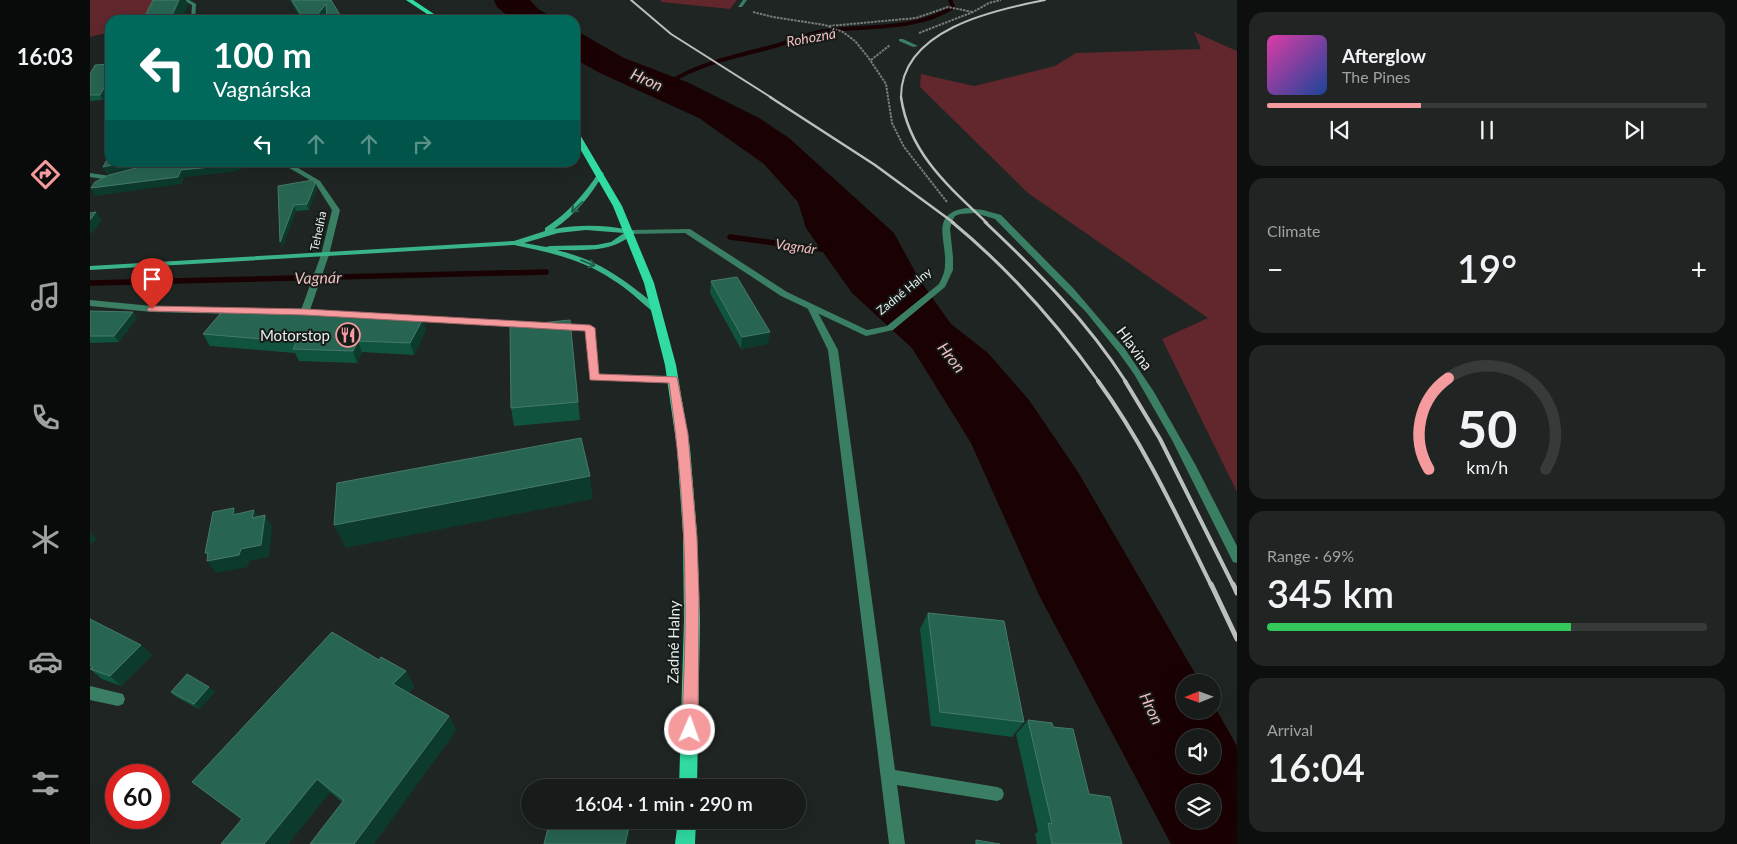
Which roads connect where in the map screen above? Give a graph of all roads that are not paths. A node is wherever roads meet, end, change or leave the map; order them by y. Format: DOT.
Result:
graph roads {
  1 [pos="185,0"];
  2 [pos="409,0"];
  3 [pos="745,0"];
  4 [pos="740,6"];
  5 [pos="193,15"];
  6 [pos="433,15"];
  7 [pos="901,40"];
  8 [pos="915,46"];
  9 [pos="580,141"];
  10 [pos="291,167"];
  11 [pos="601,173"];
  12 [pos="90,175"];
  13 [pos="119,176"];
  14 [pos="110,178"];
  15 [pos="96,185"];
  16 [pos="956,212"];
  17 [pos="631,232"];
  18 [pos="544,233"];
  19 [pos="514,243"];
  20 [pos="541,248"];
  21 [pos="325,255"];
  22 [pos="90,268"];
  23 [pos="90,303"];
  24 [pos="811,307"];
  25 [pos="656,310"];
  26 [pos="247,311"];
  27 [pos="276,312"];
  28 [pos="305,312"];
  29 [pos="673,379"];
  30 [pos="1237,558"];
  31 [pos="90,693"];
  32 [pos="118,699"];
  33 [pos="888,776"];
  34 [pos="688,779"];
  35 [pos="997,794"];
  36 [pos="686,829"];
  37 [pos="685,844"];
  38 [pos="897,844"];
  1 -- 5 [label="street"];
  2 -- 6 [label="main road"];
  3 -- 4 [label="street"];
  7 -- 8 [label="street"];
  9 -- 11 [label="main road"];
  10 -- 21 [label="street, Tehelňa"];
  11 -- 17 [label="main road"];
  11 -- 18 [label="street, one-way"];
  12 -- 14 [label="street"];
  13 -- 14 [label="street"];
  14 -- 15 [label="street"];
  16 -- 24 [label="street, Zadné Halny"];
  16 -- 30 [label="street, Hlavina"];
  17 -- 18 [label="street"];
  17 -- 20 [label="street"];
  17 -- 24 [label="street, Zadné Halny"];
  17 -- 25 [label="main road, Zadné Halny"];
  18 -- 19 [label="street"];
  19 -- 20 [label="street"];
  19 -- 21 [label="street"];
  20 -- 25 [label="street, one-way"];
  21 -- 22 [label="street"];
  21 -- 28 [label="street, Tehelňa"];
  23 -- 26 [label="street"];
  24 -- 33 [label="street"];
  25 -- 29 [label="main road, Zadné Halny"];
  27 -- 28 [label="street"];
  28 -- 29 [label="street"];
  29 -- 34 [label="main road, Zadné Halny"];
  31 -- 32 [label="street"];
  33 -- 35 [label="street"];
  33 -- 38 [label="street"];
  36 -- 37 [label="main road"];
}
